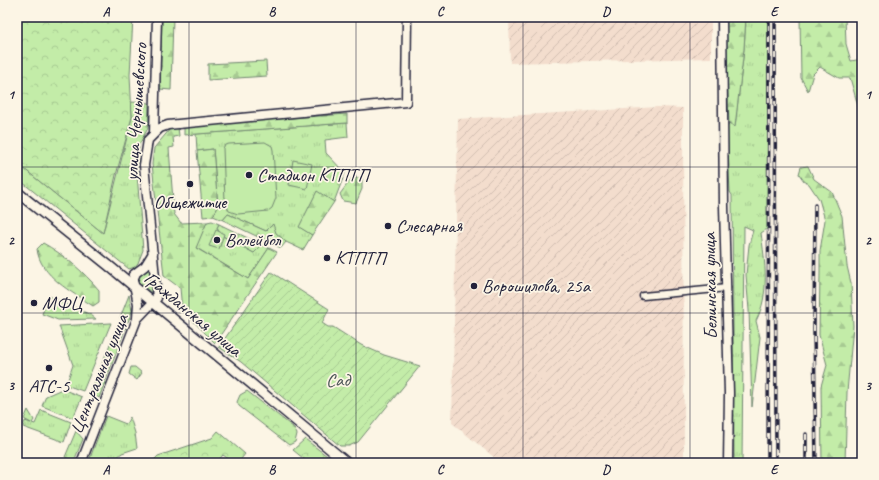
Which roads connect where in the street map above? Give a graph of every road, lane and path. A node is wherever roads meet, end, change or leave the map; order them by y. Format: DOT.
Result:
graph roads {
  1 [pos="157,17"];
  2 [pos="407,17"];
  3 [pos="722,17"];
  4 [pos="154,133"];
  5 [pos="17,192"];
  6 [pos="153,252"];
  7 [pos="136,273"];
  8 [pos="124,279"];
  9 [pos="133,286"];
  10 [pos="727,288"];
  11 [pos="643,296"];
  12 [pos="141,298"];
  13 [pos="157,302"];
  14 [pos="137,319"];
  15 [pos="80,463"];
  16 [pos="347,463"];
  17 [pos="728,463"];
  1 -- 4 [label="street, улица Чернышевского"];
  2 -- 4 [label="street"];
  3 -- 10 [label="street, Белинская улица"];
  4 -- 6 [label="street, улица Чернышевского"];
  5 -- 8 [label="main road, Гражданская улица"];
  6 -- 7 [label="street"];
  6 -- 13 [label="street, улица Чернышевского"];
  7 -- 8 [label="street"];
  7 -- 9 [label="street"];
  8 -- 9 [label="main road, Гражданская улица"];
  9 -- 12 [label="main road, Гражданская улица"];
  10 -- 11 [label="street"];
  10 -- 17 [label="street, Белинская улица"];
  12 -- 13 [label="main road, Гражданская улица"];
  12 -- 14 [label="street"];
  13 -- 14 [label="street, Центральная улица"];
  13 -- 16 [label="main road, Гражданская улица"];
  14 -- 15 [label="street, Центральная улица"];
}
